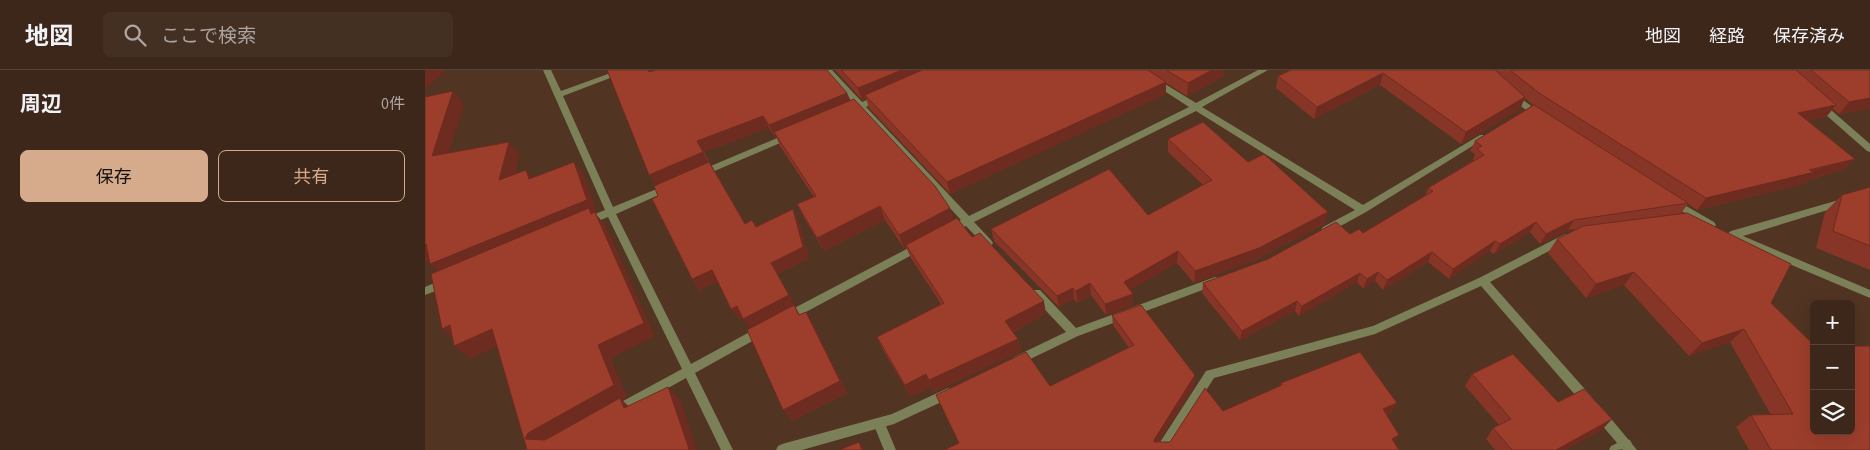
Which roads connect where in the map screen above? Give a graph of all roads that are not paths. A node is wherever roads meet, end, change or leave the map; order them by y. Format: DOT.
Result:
graph roads {
  1 [pos="547,70"];
  2 [pos="627,70"];
  3 [pos="827,70"];
  4 [pos="1137,70"];
  5 [pos="1264,70"];
  6 [pos="1503,87"];
  7 [pos="558,94"];
  8 [pos="886,95"];
  9 [pos="1814,100"];
  10 [pos="861,106"];
  11 [pos="1196,107"];
  12 [pos="843,113"];
  13 [pos="1545,120"];
  14 [pos="798,132"];
  15 [pos="1488,135"];
  16 [pos="1870,149"];
  17 [pos="690,178"];
  18 [pos="673,186"];
  19 [pos="1870,194"];
  20 [pos="1667,198"];
  21 [pos="1363,210"];
  22 [pos="610,212"];
  23 [pos="1699,218"];
  24 [pos="967,221"];
  25 [pos="1679,221"];
  26 [pos="575,227"];
  27 [pos="1571,235"];
  28 [pos="1733,236"];
  29 [pos="1313,237"];
  30 [pos="993,249"];
  31 [pos="1225,278"];
  32 [pos="451,280"];
  33 [pos="1483,281"];
  34 [pos="1027,284"];
  35 [pos="425,291"];
  36 [pos="1870,294"];
  37 [pos="1074,333"];
  38 [pos="1011,363"];
  39 [pos="687,370"];
  40 [pos="957,389"];
  41 [pos="605,417"];
  42 [pos="879,423"];
  43 [pos="1628,447"];
  44 [pos="727,450"];
  45 [pos="782,450"];
  46 [pos="890,450"];
  47 [pos="1161,450"];
  48 [pos="1615,450"];
  1 -- 7 [label="street"];
  2 -- 7 [label="street"];
  3 -- 10 [label="street"];
  4 -- 11 [label="street"];
  5 -- 11 [label="street"];
  6 -- 13 [label="street"];
  7 -- 22 [label="street"];
  8 -- 10 [label="street"];
  9 -- 16 [label="street"];
  10 -- 12 [label="street"];
  10 -- 24 [label="street"];
  11 -- 21 [label="street"];
  11 -- 24 [label="street"];
  14 -- 17 [label="street"];
  15 -- 21 [label="street"];
  18 -- 22 [label="street"];
  19 -- 28 [label="street"];
  20 -- 23 [label="street"];
  21 -- 29 [label="street"];
  22 -- 26 [label="street"];
  22 -- 39 [label="street"];
  23 -- 25 [label="street"];
  23 -- 28 [label="street"];
  24 -- 30 [label="street"];
  24 -- 39 [label="street"];
  27 -- 33 [label="street"];
  28 -- 36 [label="street"];
  31 -- 37 [label="street"];
  32 -- 35 [label="street"];
  33 -- 43 [label="street"];
  33 -- 47 [label="street"];
  34 -- 37 [label="street"];
  37 -- 38 [label="street"];
  39 -- 41 [label="street"];
  39 -- 44 [label="street"];
  40 -- 42 [label="street"];
  42 -- 45 [label="street"];
  42 -- 46 [label="street"];
  43 -- 48 [label="street"];
}
